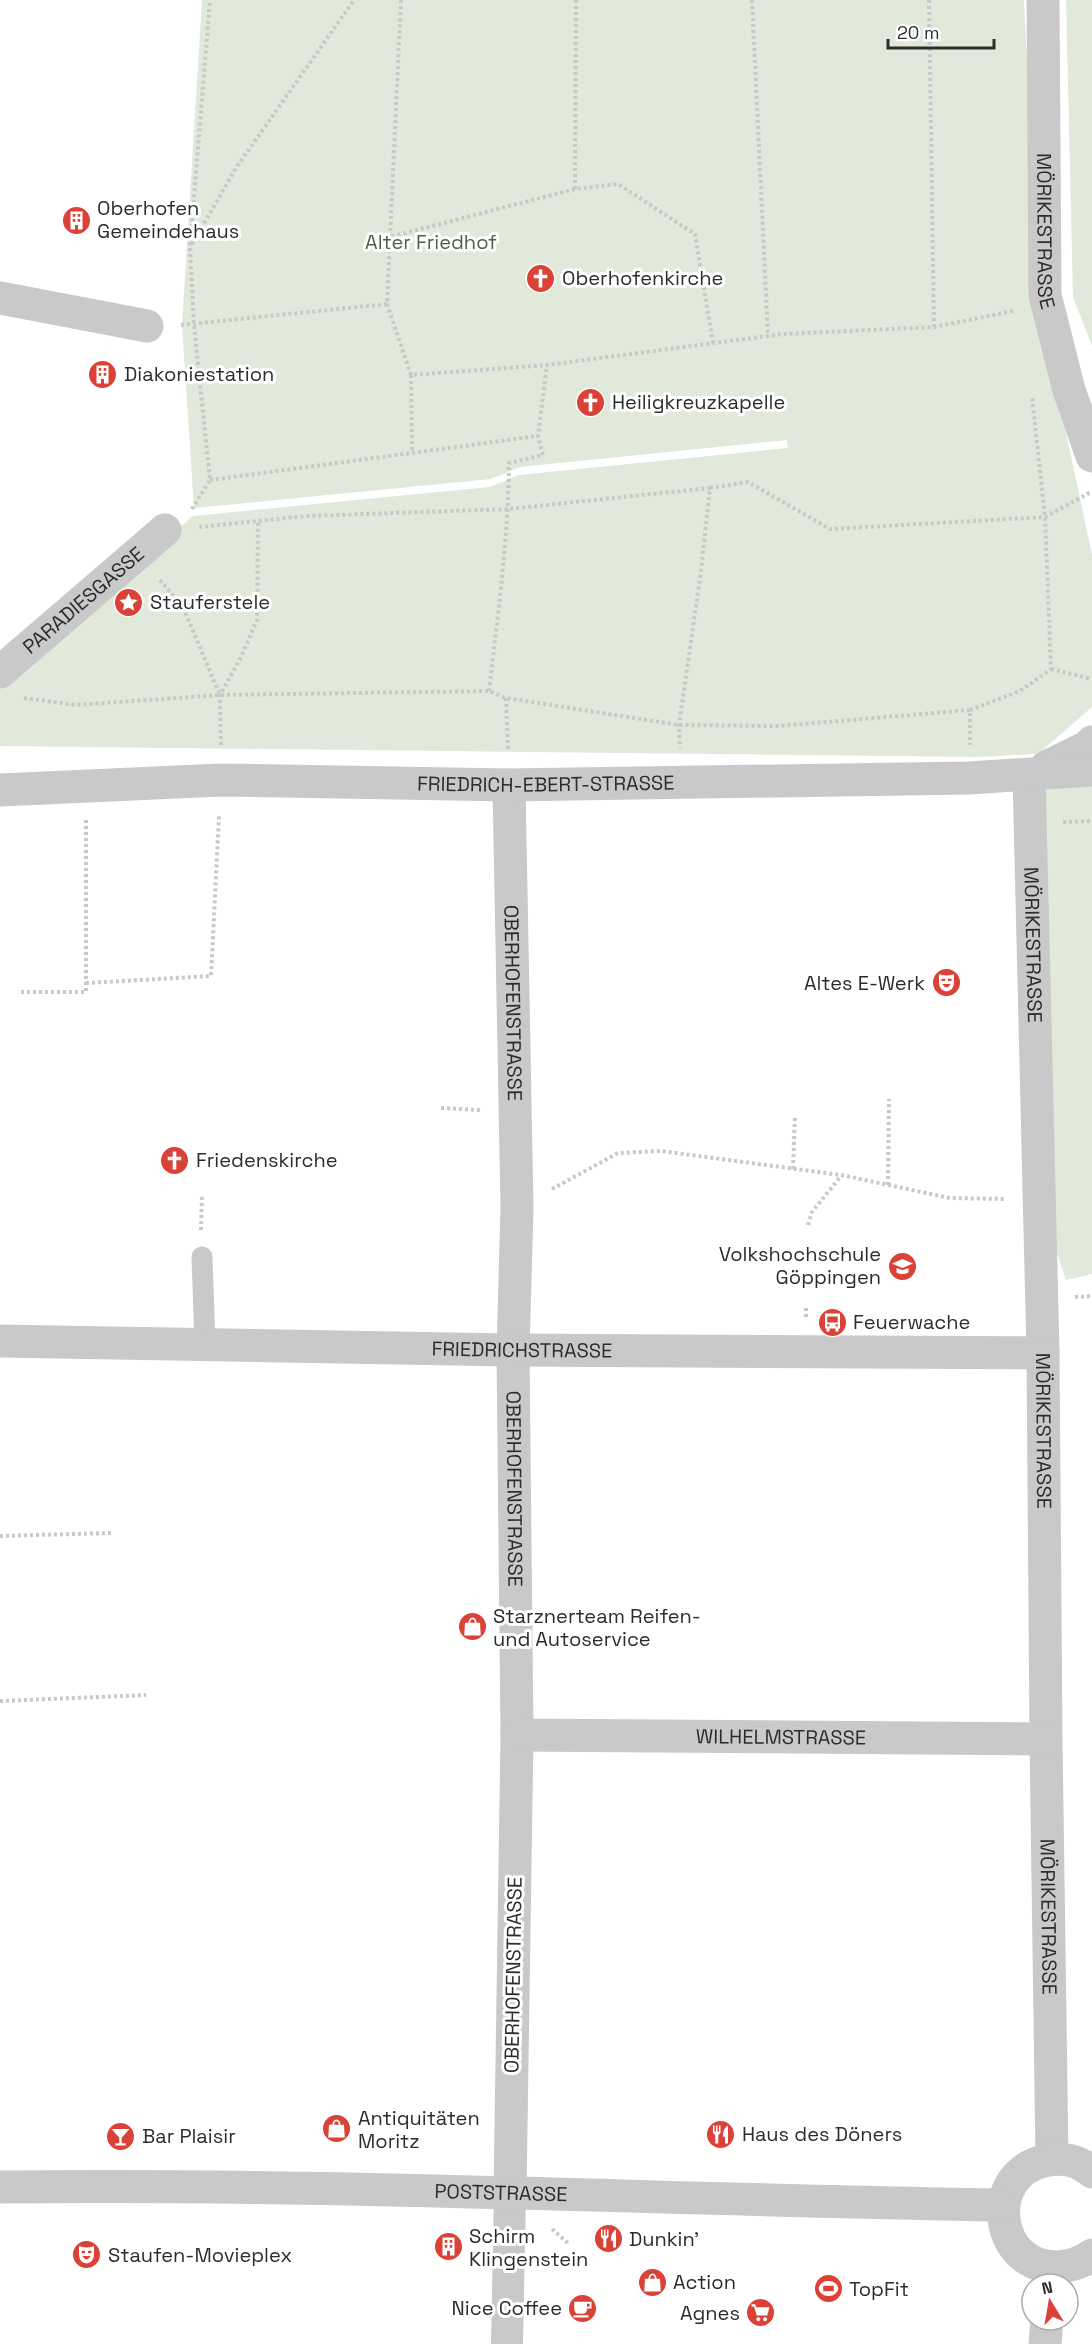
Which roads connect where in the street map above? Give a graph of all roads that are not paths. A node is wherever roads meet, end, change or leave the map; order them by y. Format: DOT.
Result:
graph roads {
  1 [pos="1043,0"];
  2 [pos="0,298"];
  3 [pos="147,326"];
  4 [pos="1092,456"];
  5 [pos="165,530"];
  6 [pos="0,672"];
  7 [pos="1092,742"];
  8 [pos="1092,770"];
  9 [pos="1029,775"];
  10 [pos="509,786"];
  11 [pos="0,790"];
  12 [pos="202,1257"];
  13 [pos="0,1341"];
  14 [pos="205,1345"];
  15 [pos="513,1350"];
  16 [pos="1043,1353"];
  17 [pos="517,1735"];
  18 [pos="1046,1739"];
  19 [pos="1052,2159"];
  20 [pos="1092,2172"];
  21 [pos="0,2187"];
  22 [pos="510,2193"];
  23 [pos="1003,2205"];
  24 [pos="1092,2254"];
  25 [pos="1045,2272"];
  26 [pos="1057,2272"];
  27 [pos="507,2344"];
  1 -- 4 [label="street, MÖRIKESTRASSE"];
  2 -- 3 [label="street"];
  5 -- 6 [label="street, PARADIESGASSE"];
  7 -- 9 [label="street"];
  8 -- 9 [label="street, FRIEDRICH-EBERT-STRASSE"];
  9 -- 10 [label="street, FRIEDRICH-EBERT-STRASSE"];
  9 -- 16 [label="street, MÖRIKESTRASSE"];
  10 -- 11 [label="street, FRIEDRICH-EBERT-STRASSE"];
  10 -- 15 [label="street, OBERHOFENSTRASSE"];
  12 -- 14 [label="lane"];
  13 -- 14 [label="street, FRIEDRICHSTRASSE"];
  14 -- 15 [label="street, FRIEDRICHSTRASSE"];
  15 -- 16 [label="street, FRIEDRICHSTRASSE"];
  15 -- 17 [label="street, OBERHOFENSTRASSE"];
  16 -- 18 [label="street, MÖRIKESTRASSE"];
  17 -- 18 [label="street, WILHELMSTRASSE"];
  17 -- 22 [label="street, OBERHOFENSTRASSE"];
  18 -- 19 [label="street, MÖRIKESTRASSE"];
  19 -- 20 [label="street"];
  19 -- 23 [label="street"];
  21 -- 22 [label="street, POSTSTRASSE"];
  22 -- 23 [label="street, POSTSTRASSE"];
  22 -- 27 [label="street"];
  23 -- 25 [label="street"];
  24 -- 26 [label="street"];
}
